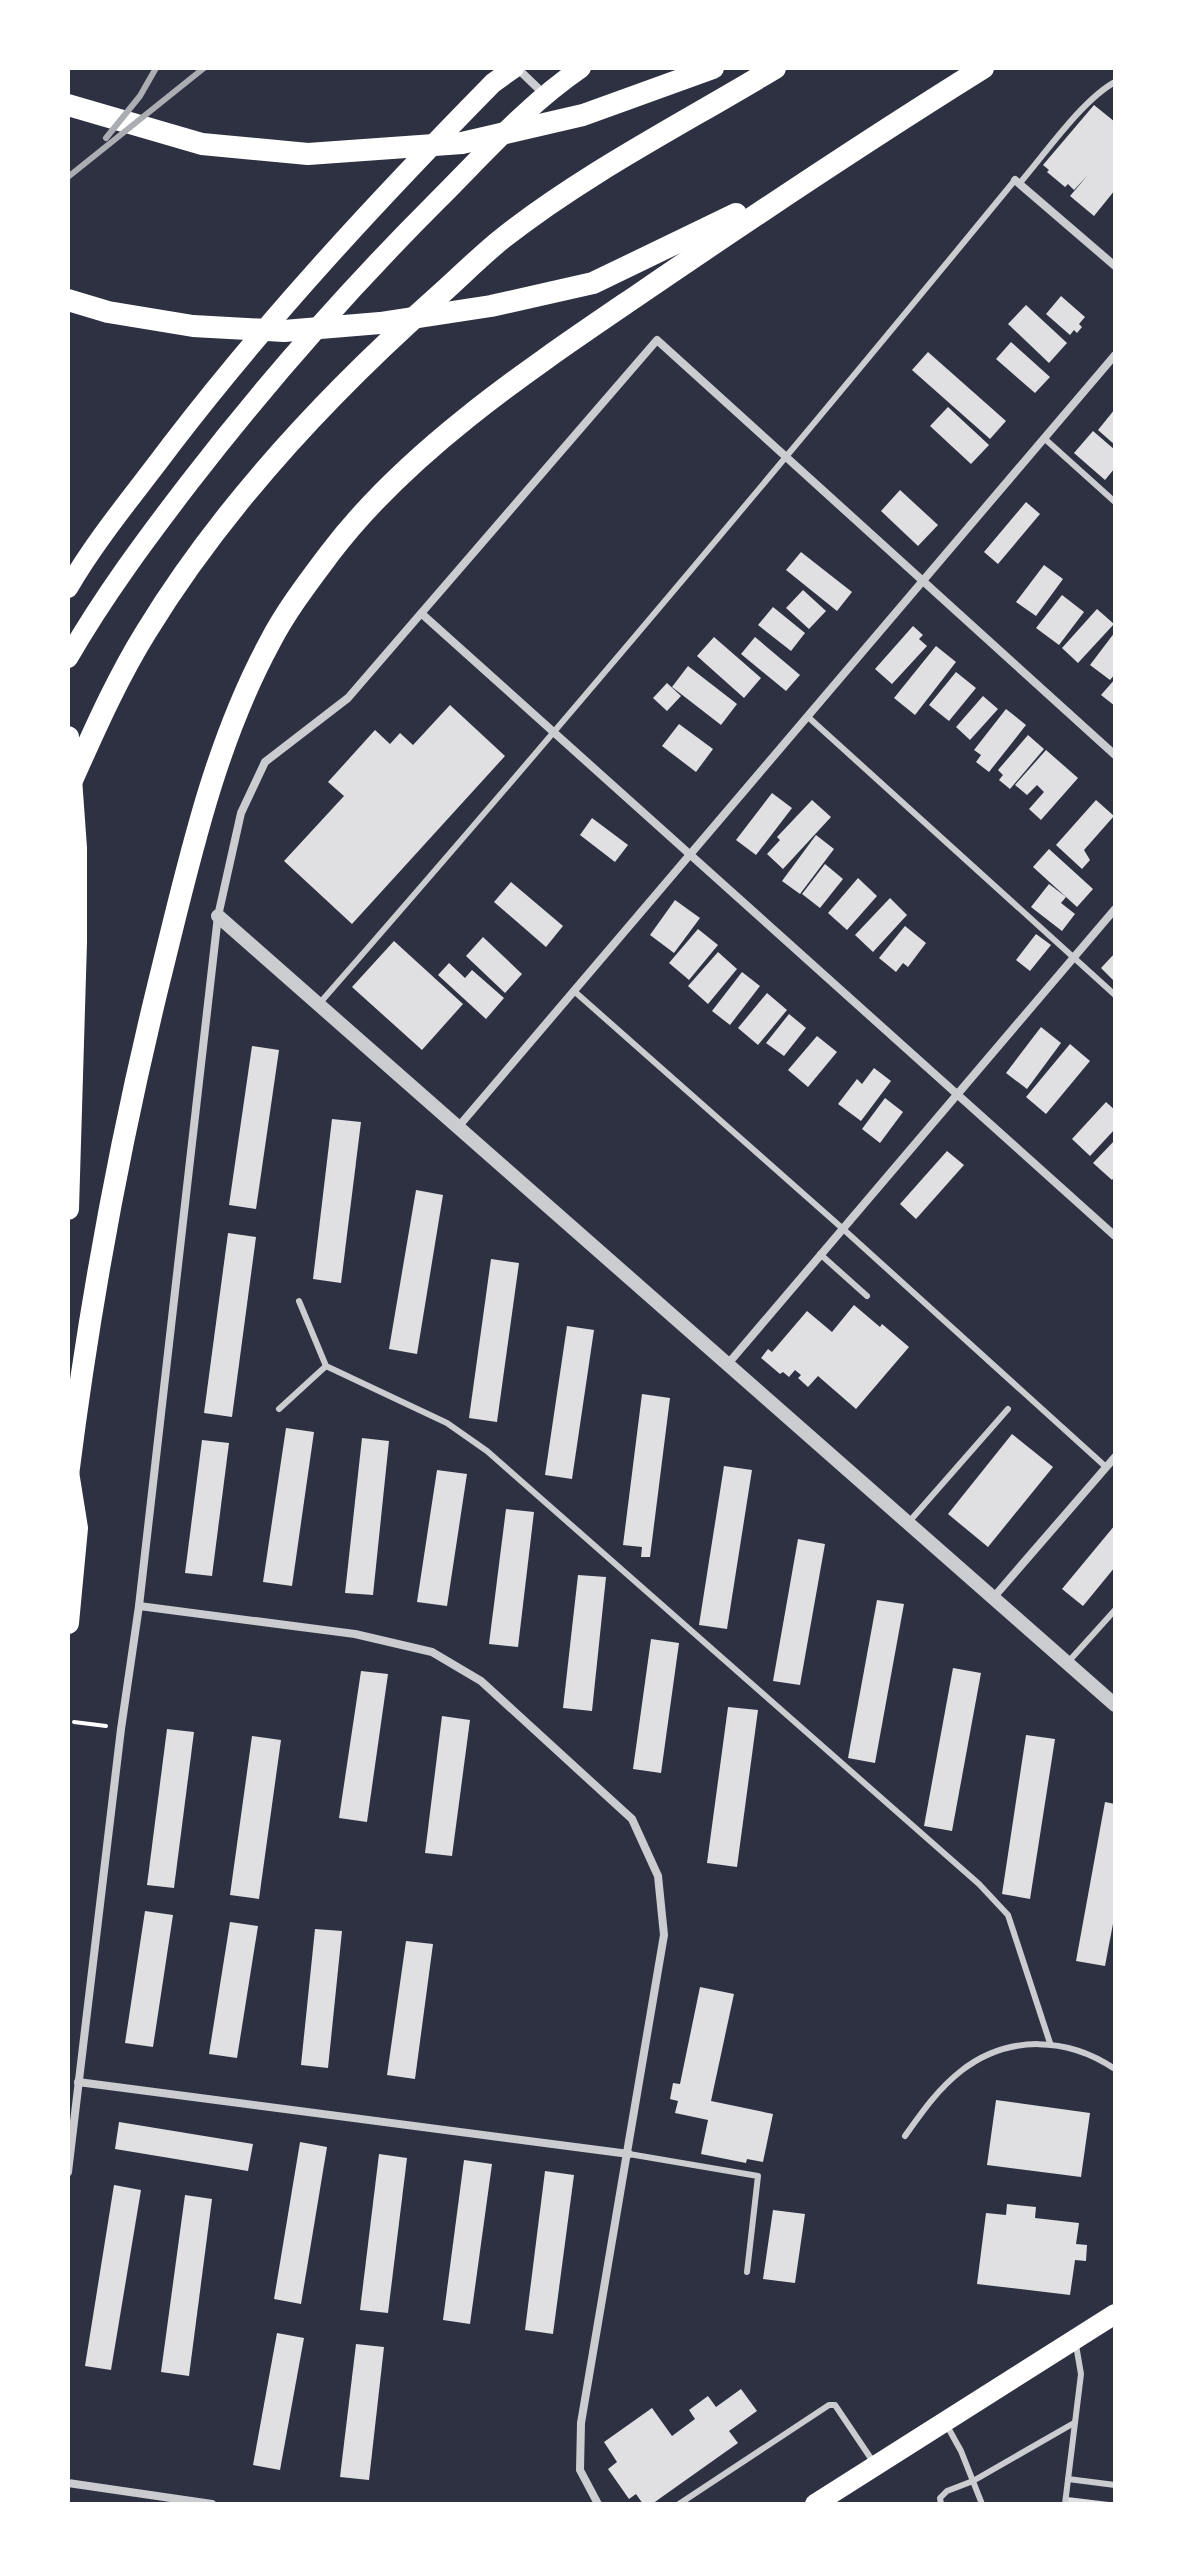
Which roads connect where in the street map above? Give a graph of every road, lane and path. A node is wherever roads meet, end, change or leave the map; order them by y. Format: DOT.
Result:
graph roads {
  1 [pos="515,68"];
  2 [pos="581,68"];
  3 [pos="713,68"];
  4 [pos="775,68"];
  5 [pos="983,68"];
  6 [pos="1115,82"];
  7 [pos="544,94"];
  8 [pos="68,105"];
  9 [pos="829,165"];
  10 [pos="1017,182"];
  11 [pos="1115,266"];
  12 [pos="68,300"];
  13 [pos="1115,355"];
  14 [pos="1045,439"];
  15 [pos="786,458"];
  16 [pos="1115,502"];
  17 [pos="923,582"];
  18 [pos="68,588"];
  19 [pos="422,614"];
  20 [pos="68,658"];
  21 [pos="807,716"];
  22 [pos="555,733"];
  23 [pos="68,737"];
  24 [pos="1115,755"];
  25 [pos="68,789"];
  26 [pos="691,854"];
  27 [pos="1115,909"];
  28 [pos="218,916"];
  29 [pos="1073,958"];
  30 [pos="574,991"];
  31 [pos="1115,995"];
  32 [pos="319,1004"];
  33 [pos="956,1093"];
  34 [pos="459,1126"];
  35 [pos="68,1209"];
  36 [pos="842,1228"];
  37 [pos="1115,1236"];
  38 [pos="820,1254"];
  39 [pos="867,1296"];
  40 [pos="299,1301"];
  41 [pos="727,1365"];
  42 [pos="326,1366"];
  43 [pos="279,1409"];
  44 [pos="1008,1409"];
  45 [pos="1115,1457"];
  46 [pos="1106,1467"];
  47 [pos="68,1474"];
  48 [pos="908,1523"];
  49 [pos="993,1598"];
  50 [pos="139,1606"];
  51 [pos="1115,1610"];
  52 [pos="68,1623"];
  53 [pos="1067,1663"];
  54 [pos="1115,1705"];
  55 [pos="74,1722"];
  56 [pos="106,1726"];
  57 [pos="1050,2043"];
  58 [pos="1115,2069"];
  59 [pos="78,2082"];
  60 [pos="905,2136"];
  61 [pos="629,2154"];
  62 [pos="68,2172"];
  63 [pos="747,2272"];
  64 [pos="1115,2314"];
  65 [pos="1075,2339"];
  66 [pos="945,2422"];
  67 [pos="1075,2422"];
  68 [pos="876,2466"];
  69 [pos="1068,2479"];
  70 [pos="973,2481"];
  71 [pos="68,2483"];
  72 [pos="1115,2485"];
  73 [pos="212,2504"];
  74 [pos="598,2504"];
  75 [pos="679,2504"];
  76 [pos="815,2504"];
  77 [pos="941,2504"];
  78 [pos="982,2504"];
  79 [pos="1065,2504"];
  1 -- 7 [label="street"];
  1 -- 18 [label="main road"];
  2 -- 7 [label="main road"];
  3 -- 8 [label="highway"];
  4 -- 25 [label="highway"];
  5 -- 9 [label="highway"];
  6 -- 10 [label="lane"];
  7 -- 20 [label="main road"];
  9 -- 12 [label="highway"];
  9 -- 47 [label="highway"];
  10 -- 11 [label="street"];
  10 -- 15 [label="lane"];
  13 -- 14 [label="street"];
  14 -- 16 [label="lane"];
  14 -- 17 [label="street"];
  15 -- 17 [label="street"];
  15 -- 19 [label="street"];
  15 -- 22 [label="lane"];
  17 -- 21 [label="street"];
  17 -- 24 [label="street"];
  19 -- 22 [label="street"];
  19 -- 28 [label="street"];
  21 -- 26 [label="street"];
  21 -- 29 [label="lane"];
  22 -- 26 [label="street"];
  22 -- 32 [label="lane"];
  23 -- 35 [label="highway"];
  26 -- 30 [label="street"];
  26 -- 33 [label="street"];
  27 -- 29 [label="street"];
  28 -- 32 [label="street"];
  28 -- 50 [label="street"];
  29 -- 31 [label="lane"];
  29 -- 33 [label="street"];
  30 -- 34 [label="street"];
  30 -- 36 [label="lane"];
  32 -- 34 [label="street"];
  33 -- 36 [label="street"];
  33 -- 37 [label="street"];
  34 -- 41 [label="street"];
  36 -- 38 [label="street"];
  36 -- 46 [label="lane"];
  38 -- 39 [label="lane"];
  38 -- 41 [label="street"];
  40 -- 42 [label="lane"];
  41 -- 48 [label="street"];
  42 -- 43 [label="lane"];
  42 -- 57 [label="lane"];
  44 -- 48 [label="lane"];
  45 -- 46 [label="street"];
  46 -- 49 [label="street"];
  47 -- 52 [label="highway"];
  48 -- 49 [label="street"];
  49 -- 53 [label="street"];
  50 -- 59 [label="street"];
  50 -- 61 [label="street"];
  51 -- 53 [label="lane"];
  53 -- 54 [label="street"];
  55 -- 56 [label="path"];
  57 -- 58 [label="lane"];
  57 -- 60 [label="lane"];
  59 -- 61 [label="street"];
  59 -- 62 [label="street"];
  61 -- 63 [label="lane"];
  61 -- 74 [label="street"];
  64 -- 65 [label="main road"];
  65 -- 66 [label="main road"];
  65 -- 67 [label="lane"];
  66 -- 68 [label="main road"];
  66 -- 70 [label="lane"];
  67 -- 69 [label="lane"];
  67 -- 70 [label="lane"];
  68 -- 75 [label="lane"];
  68 -- 76 [label="main road"];
  69 -- 72 [label="lane"];
  69 -- 79 [label="lane"];
  70 -- 77 [label="lane"];
  70 -- 78 [label="lane"];
  71 -- 73 [label="street"];
}
